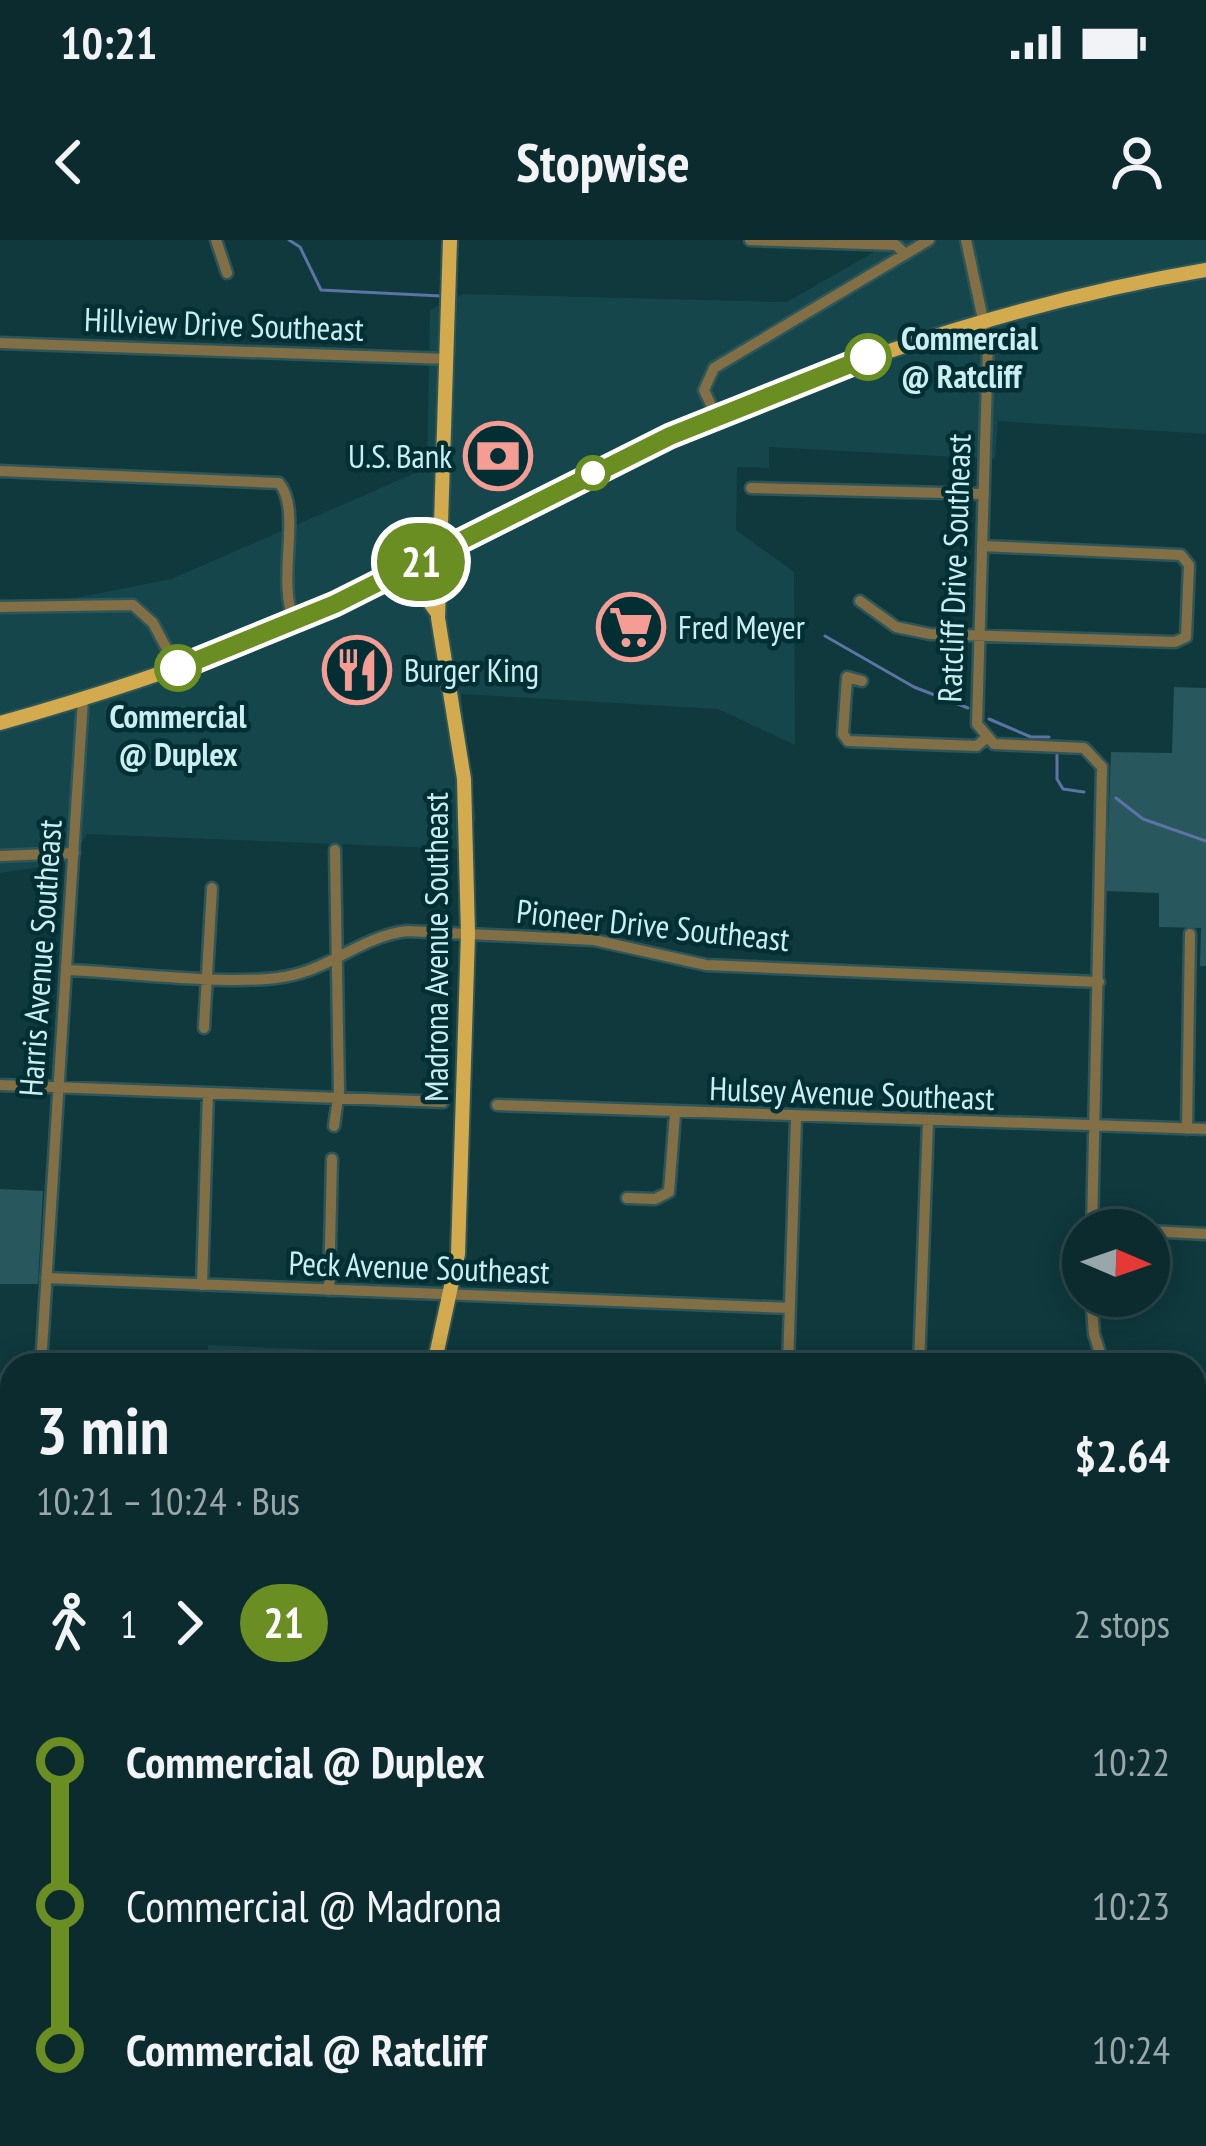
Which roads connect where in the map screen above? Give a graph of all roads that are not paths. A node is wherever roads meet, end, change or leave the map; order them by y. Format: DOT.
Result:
graph roads {
  1 [pos="216,240"];
  2 [pos="450,240"];
  3 [pos="749,240"];
  4 [pos="929,240"];
  5 [pos="966,240"];
  6 [pos="905,254"];
  7 [pos="1206,270"];
  8 [pos="227,273"];
  9 [pos="983,319"];
  10 [pos="0,343"];
  11 [pos="447,359"];
  12 [pos="716,416"];
  13 [pos="0,471"];
  14 [pos="751,488"];
  15 [pos="984,494"];
  16 [pos="982,546"];
  17 [pos="440,553"];
  18 [pos="386,580"];
  19 [pos="1190,586"];
  20 [pos="1206,586"];
  21 [pos="860,601"];
  22 [pos="0,607"];
  23 [pos="438,614"];
  24 [pos="295,622"];
  25 [pos="979,636"];
  26 [pos="178,668"];
  27 [pos="862,681"];
  28 [pos="83,698"];
  29 [pos="0,723"];
  30 [pos="985,739"];
  31 [pos="335,850"];
  32 [pos="74,854"];
  33 [pos="0,856"];
  34 [pos="212,888"];
  35 [pos="468,934"];
  36 [pos="1190,934"];
  37 [pos="336,956"];
  38 [pos="67,970"];
  39 [pos="209,976"];
  40 [pos="1099,982"];
  41 [pos="204,1028"];
  42 [pos="0,1084"];
  43 [pos="59,1086"];
  44 [pos="208,1093"];
  45 [pos="338,1098"];
  46 [pos="442,1102"];
  47 [pos="496,1105"];
  48 [pos="675,1114"];
  49 [pos="796,1119"];
  50 [pos="928,1122"];
  51 [pos="334,1126"];
  52 [pos="1095,1127"];
  53 [pos="1187,1129"];
  54 [pos="1206,1129"];
  55 [pos="332,1159"];
  56 [pos="627,1198"];
  57 [pos="1093,1209"];
  58 [pos="1170,1232"];
  59 [pos="1206,1234"];
  60 [pos="46,1278"];
  61 [pos="202,1286"];
  62 [pos="328,1290"];
  63 [pos="452,1295"];
  64 [pos="790,1308"];
  65 [pos="1092,1317"];
  66 [pos="42,1353"];
  67 [pos="437,1353"];
  68 [pos="788,1353"];
  69 [pos="919,1353"];
  70 [pos="1100,1353"];
  1 -- 8 [label="street"];
  2 -- 11 [label="main road, Madrona Avenue Southeast"];
  3 -- 6 [label="street"];
  4 -- 6 [label="street"];
  5 -- 9 [label="street, Ratcliff Drive Southeast"];
  6 -- 12 [label="street"];
  7 -- 9 [label="main road"];
  9 -- 12 [label="main road"];
  9 -- 15 [label="street, Ratcliff Drive Southeast"];
  10 -- 11 [label="street, Hillview Drive Southeast"];
  11 -- 17 [label="main road, Madrona Avenue Southeast"];
  12 -- 17 [label="main road"];
  13 -- 24 [label="street"];
  14 -- 15 [label="street"];
  15 -- 16 [label="street, Ratcliff Drive Southeast"];
  16 -- 19 [label="street"];
  16 -- 25 [label="street, Ratcliff Drive Southeast"];
  17 -- 18 [label="main road"];
  17 -- 23 [label="main road, Madrona Avenue Southeast"];
  18 -- 23 [label="main road"];
  18 -- 24 [label="main road"];
  19 -- 20 [label="street"];
  19 -- 25 [label="street"];
  21 -- 25 [label="street"];
  22 -- 26 [label="street"];
  23 -- 35 [label="main road, Madrona Avenue Southeast"];
  24 -- 26 [label="main road"];
  25 -- 30 [label="street, Ratcliff Drive Southeast"];
  26 -- 28 [label="main road"];
  27 -- 30 [label="street"];
  28 -- 29 [label="main road"];
  28 -- 32 [label="street, Harris Avenue Southeast"];
  30 -- 40 [label="street, Ratcliff Drive Southeast"];
  31 -- 37 [label="street"];
  32 -- 33 [label="street"];
  32 -- 38 [label="street, Harris Avenue Southeast"];
  34 -- 39 [label="street"];
  35 -- 37 [label="street, Pioneer Drive Southeast"];
  35 -- 40 [label="street, Pioneer Drive Southeast"];
  35 -- 63 [label="main road, Madrona Avenue Southeast"];
  36 -- 53 [label="street"];
  37 -- 39 [label="street, Pioneer Drive Southeast"];
  37 -- 45 [label="street"];
  38 -- 39 [label="street, Pioneer Drive Southeast"];
  38 -- 43 [label="street, Harris Avenue Southeast"];
  39 -- 41 [label="street"];
  40 -- 52 [label="street, Ratcliff Drive Southeast"];
  42 -- 43 [label="street"];
  43 -- 44 [label="street"];
  43 -- 60 [label="street, Harris Avenue Southeast"];
  44 -- 45 [label="street"];
  44 -- 61 [label="street"];
  45 -- 46 [label="street"];
  45 -- 51 [label="street"];
  47 -- 48 [label="street, Hulsey Avenue Southeast"];
  48 -- 49 [label="street, Hulsey Avenue Southeast"];
  48 -- 56 [label="street"];
  49 -- 50 [label="street, Hulsey Avenue Southeast"];
  49 -- 64 [label="street"];
  50 -- 52 [label="street, Hulsey Avenue Southeast"];
  50 -- 69 [label="street"];
  52 -- 53 [label="street, Hulsey Avenue Southeast"];
  52 -- 57 [label="street, Ratcliff Drive Southeast"];
  53 -- 54 [label="street, Hulsey Avenue Southeast"];
  55 -- 62 [label="street"];
  58 -- 59 [label="street"];
  60 -- 61 [label="street, Peck Avenue Southeast"];
  60 -- 66 [label="street, Harris Avenue Southeast"];
  61 -- 62 [label="street, Peck Avenue Southeast"];
  62 -- 63 [label="street, Peck Avenue Southeast"];
  63 -- 64 [label="street, Peck Avenue Southeast"];
  63 -- 67 [label="main road, Madrona Avenue Southeast"];
  64 -- 68 [label="street"];
  65 -- 70 [label="street"];
}
